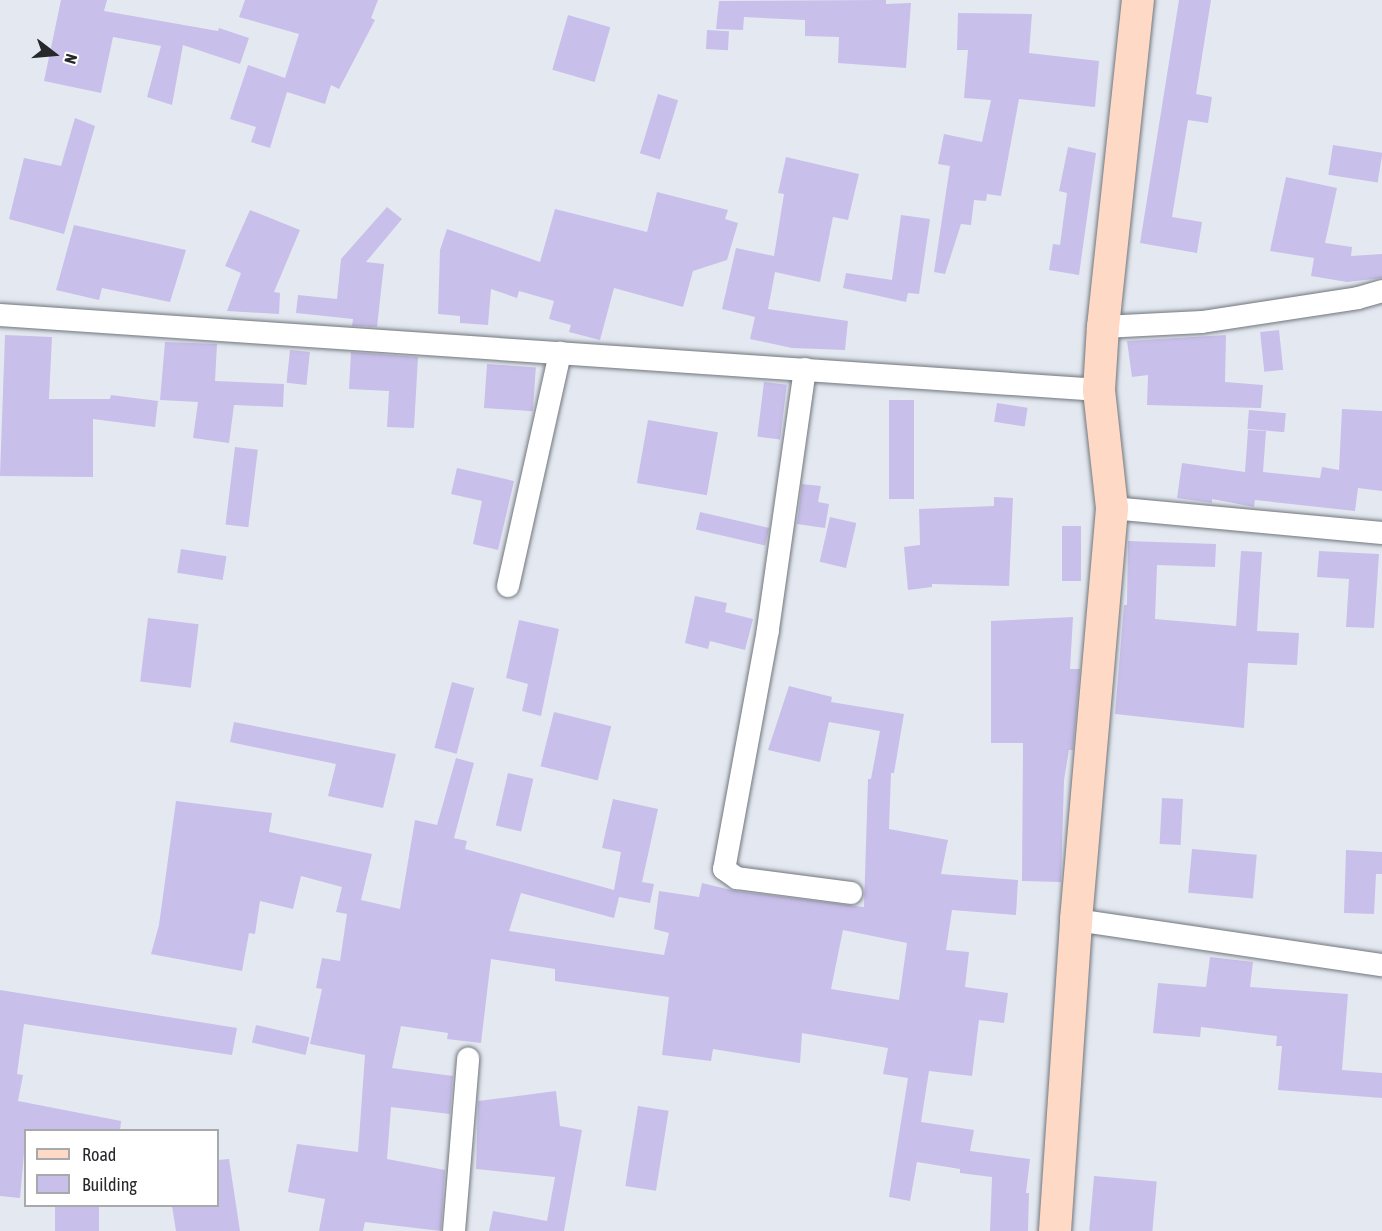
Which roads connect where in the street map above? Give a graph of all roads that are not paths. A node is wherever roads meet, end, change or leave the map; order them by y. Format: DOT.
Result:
graph roads {
  1 [pos="1138,0"];
  2 [pos="1382,291"];
  3 [pos="0,315"];
  4 [pos="1103,327"];
  5 [pos="560,353"];
  6 [pos="805,369"];
  7 [pos="1099,390"];
  8 [pos="1112,508"];
  9 [pos="1382,534"];
  10 [pos="508,586"];
  11 [pos="851,893"];
  12 [pos="1076,920"];
  13 [pos="1382,965"];
  14 [pos="468,1059"];
  15 [pos="454,1231"];
  16 [pos="1055,1231"];
  1 -- 4 [label="street"];
  2 -- 4 [label="street"];
  3 -- 5 [label="street"];
  4 -- 7 [label="street"];
  5 -- 6 [label="street"];
  5 -- 10 [label="street"];
  6 -- 7 [label="street"];
  6 -- 11 [label="street"];
  7 -- 8 [label="street"];
  8 -- 9 [label="street"];
  8 -- 12 [label="street"];
  12 -- 13 [label="street"];
  12 -- 16 [label="street"];
  14 -- 15 [label="street"];
}
